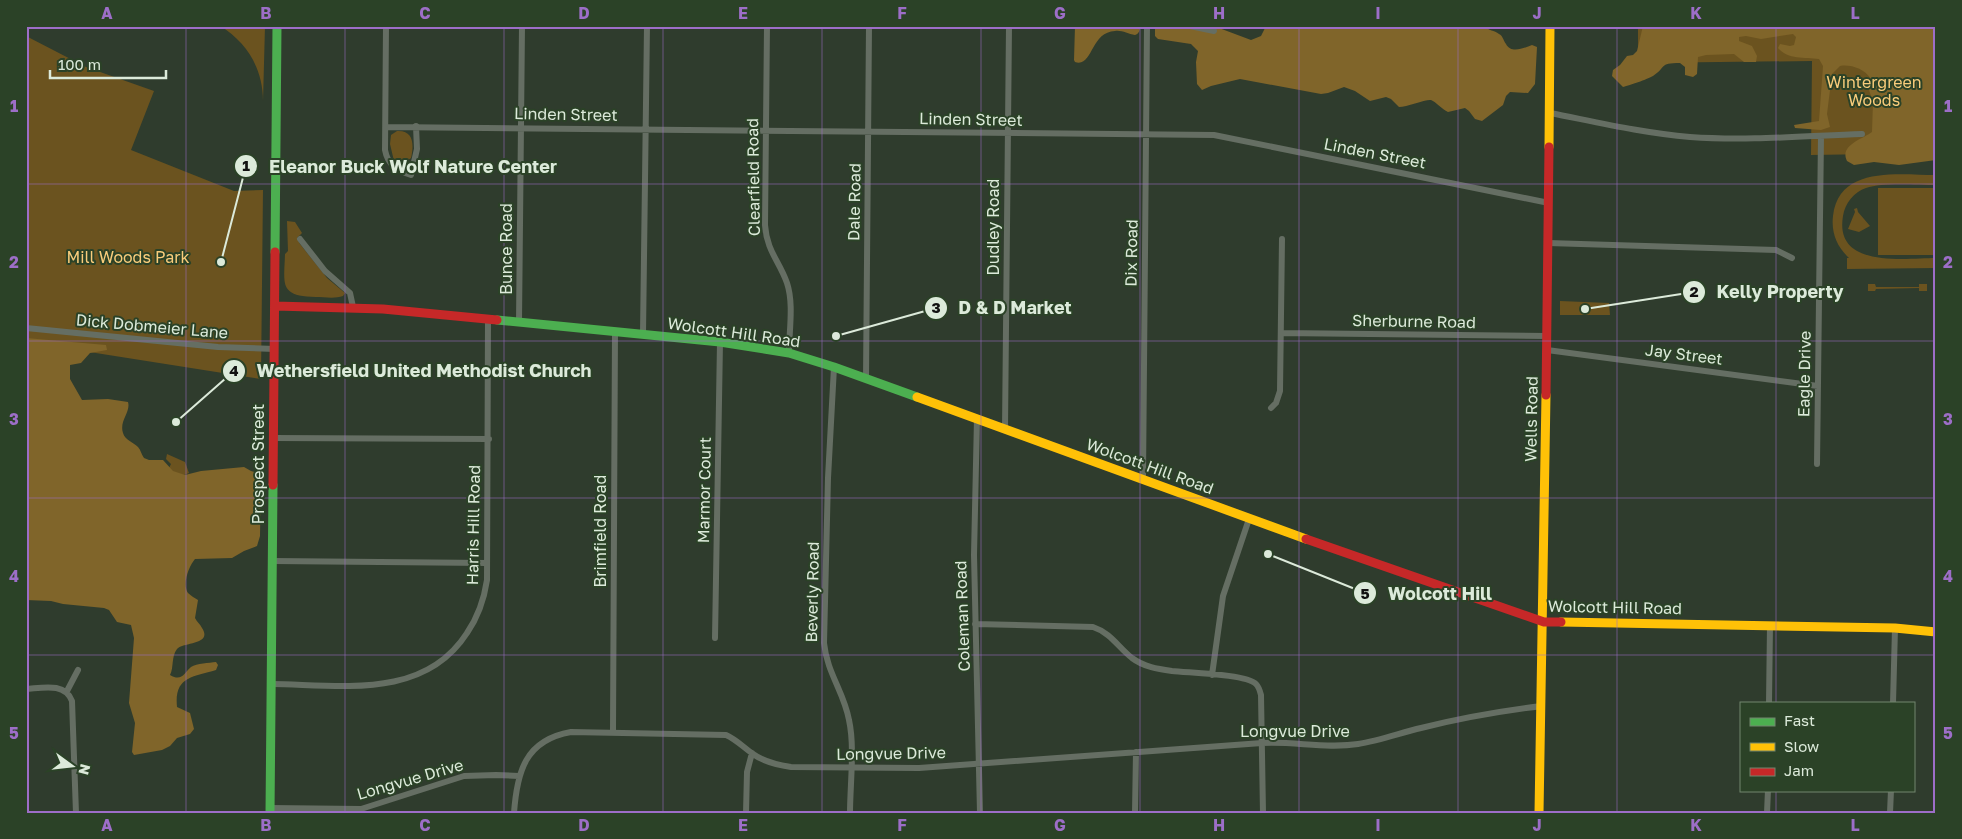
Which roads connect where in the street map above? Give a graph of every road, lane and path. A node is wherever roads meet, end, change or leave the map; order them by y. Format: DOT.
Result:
graph roads {
  1 [pos="277,26"];
  2 [pos="386,26"];
  3 [pos="522,26"];
  4 [pos="647,26"];
  5 [pos="767,26"];
  6 [pos="870,26"];
  7 [pos="1009,26"];
  8 [pos="1147,26"];
  9 [pos="1190,26"];
  10 [pos="1550,26"];
  11 [pos="1214,31"];
  12 [pos="1550,113"];
  13 [pos="386,126"];
  14 [pos="416,126"];
  15 [pos="520,128"];
  16 [pos="646,129"];
  17 [pos="765,130"];
  18 [pos="869,132"];
  19 [pos="1008,134"];
  20 [pos="1146,134"];
  21 [pos="1862,134"];
  22 [pos="1822,136"];
  23 [pos="1549,203"];
  24 [pos="300,239"];
  25 [pos="1282,239"];
  26 [pos="1548,242"];
  27 [pos="1792,258"];
  28 [pos="275,306"];
  29 [pos="353,308"];
  30 [pos="488,320"];
  31 [pos="519,322"];
  32 [pos="26,328"];
  33 [pos="615,332"];
  34 [pos="1281,333"];
  35 [pos="643,334"];
  36 [pos="1547,336"];
  37 [pos="720,342"];
  38 [pos="274,349"];
  39 [pos="1547,350"];
  40 [pos="789,353"];
  41 [pos="834,367"];
  42 [pos="866,378"];
  43 [pos="1818,386"];
  44 [pos="1271,408"];
  45 [pos="977,418"];
  46 [pos="1005,429"];
  47 [pos="273,438"];
  48 [pos="488,439"];
  49 [pos="1817,464"];
  50 [pos="1143,479"];
  51 [pos="1249,519"];
  52 [pos="273,561"];
  53 [pos="487,563"];
  54 [pos="1544,622"];
  55 [pos="975,624"];
  56 [pos="1770,625"];
  57 [pos="1895,628"];
  58 [pos="1936,632"];
  59 [pos="715,638"];
  60 [pos="78,670"];
  61 [pos="1212,675"];
  62 [pos="272,684"];
  63 [pos="26,689"];
  64 [pos="66,691"];
  65 [pos="1769,702"];
  66 [pos="1893,702"];
  67 [pos="1542,706"];
  68 [pos="613,731"];
  69 [pos="1262,743"];
  70 [pos="1136,752"];
  71 [pos="752,753"];
  72 [pos="980,764"];
  73 [pos="851,768"];
  74 [pos="519,776"];
  75 [pos="1768,792"];
  76 [pos="1891,792"];
  77 [pos="270,810"];
  78 [pos="76,813"];
  79 [pos="514,813"];
  80 [pos="746,813"];
  81 [pos="850,813"];
  82 [pos="980,813"];
  83 [pos="1135,813"];
  84 [pos="1263,813"];
  85 [pos="1539,813"];
  86 [pos="1767,813"];
  87 [pos="1890,813"];
  1 -- 28 [label="street, Prospect Street"];
  2 -- 13 [label="street"];
  3 -- 15 [label="street, Bunce Road"];
  4 -- 16 [label="street"];
  5 -- 17 [label="street, Clearfield Road"];
  6 -- 18 [label="street, Dale Road"];
  7 -- 19 [label="street, Dudley Road"];
  8 -- 20 [label="street, Dix Road"];
  9 -- 11 [label="street"];
  10 -- 12 [label="street, Wells Road"];
  12 -- 22 [label="street"];
  12 -- 23 [label="street, Wells Road"];
  13 -- 14 [label="street, Linden Street"];
  13 -- 14 [label="street"];
  14 -- 15 [label="street, Linden Street"];
  15 -- 16 [label="street, Linden Street"];
  15 -- 31 [label="street, Bunce Road"];
  16 -- 17 [label="street, Linden Street"];
  16 -- 35 [label="street"];
  17 -- 18 [label="street, Linden Street"];
  17 -- 40 [label="street, Clearfield Road"];
  18 -- 19 [label="street, Linden Street"];
  18 -- 42 [label="street, Dale Road"];
  19 -- 20 [label="street, Linden Street"];
  19 -- 46 [label="street, Dudley Road"];
  20 -- 23 [label="street, Linden Street"];
  20 -- 50 [label="street, Dix Road"];
  21 -- 22 [label="street"];
  22 -- 43 [label="street, Eagle Drive"];
  23 -- 26 [label="street, Wells Road"];
  24 -- 29 [label="street"];
  25 -- 34 [label="street"];
  26 -- 27 [label="street"];
  26 -- 36 [label="street, Wells Road"];
  28 -- 29 [label="street, Wolcott Hill Road"];
  28 -- 38 [label="street, Prospect Street"];
  29 -- 30 [label="street, Wolcott Hill Road"];
  30 -- 31 [label="street, Wolcott Hill Road"];
  30 -- 48 [label="street, Harris Hill Road"];
  31 -- 33 [label="street, Wolcott Hill Road"];
  32 -- 38 [label="street, Dick Dobmeier Lane"];
  33 -- 35 [label="street, Wolcott Hill Road"];
  33 -- 68 [label="street, Brimfield Road"];
  34 -- 36 [label="street, Sherburne Road"];
  34 -- 44 [label="street"];
  35 -- 37 [label="street, Wolcott Hill Road"];
  36 -- 39 [label="street, Wells Road"];
  37 -- 40 [label="street, Wolcott Hill Road"];
  37 -- 59 [label="street, Marmor Court"];
  38 -- 47 [label="street, Prospect Street"];
  39 -- 43 [label="street, Jay Street"];
  39 -- 54 [label="street, Wells Road"];
  40 -- 41 [label="street, Wolcott Hill Road"];
  41 -- 42 [label="street, Wolcott Hill Road"];
  41 -- 73 [label="street, Beverly Road"];
  42 -- 45 [label="street, Wolcott Hill Road"];
  43 -- 49 [label="street, Eagle Drive"];
  45 -- 46 [label="street, Wolcott Hill Road"];
  45 -- 55 [label="street, Coleman Road"];
  46 -- 50 [label="street, Wolcott Hill Road"];
  47 -- 48 [label="street"];
  47 -- 52 [label="street, Prospect Street"];
  48 -- 53 [label="street, Harris Hill Road"];
  50 -- 51 [label="street, Wolcott Hill Road"];
  51 -- 54 [label="street, Wolcott Hill Road"];
  51 -- 61 [label="street"];
  52 -- 53 [label="street"];
  52 -- 62 [label="street, Prospect Street"];
  53 -- 62 [label="street, Harris Hill Road"];
  54 -- 56 [label="street, Wolcott Hill Road"];
  54 -- 67 [label="street, Wells Road"];
  55 -- 61 [label="street"];
  55 -- 72 [label="street, Coleman Road"];
  56 -- 57 [label="street, Wolcott Hill Road"];
  56 -- 65 [label="street"];
  57 -- 58 [label="street, Wolcott Hill Road"];
  57 -- 66 [label="street"];
  60 -- 64 [label="street"];
  61 -- 69 [label="street"];
  62 -- 77 [label="street, Prospect Street"];
  63 -- 64 [label="street"];
  64 -- 78 [label="street"];
  67 -- 69 [label="street, Longvue Drive"];
  67 -- 85 [label="street, Wells Road"];
  68 -- 71 [label="street, Longvue Drive"];
  68 -- 74 [label="street, Longvue Drive"];
  69 -- 70 [label="street, Longvue Drive"];
  69 -- 84 [label="street"];
  70 -- 72 [label="street, Longvue Drive"];
  70 -- 83 [label="street"];
  71 -- 73 [label="street, Longvue Drive"];
  71 -- 80 [label="street"];
  72 -- 73 [label="street, Longvue Drive"];
  72 -- 82 [label="street, Coleman Road"];
  73 -- 81 [label="street, Beverly Road"];
  74 -- 77 [label="street, Longvue Drive"];
  74 -- 79 [label="street"];
  75 -- 86 [label="street"];
  76 -- 87 [label="street"];
}
